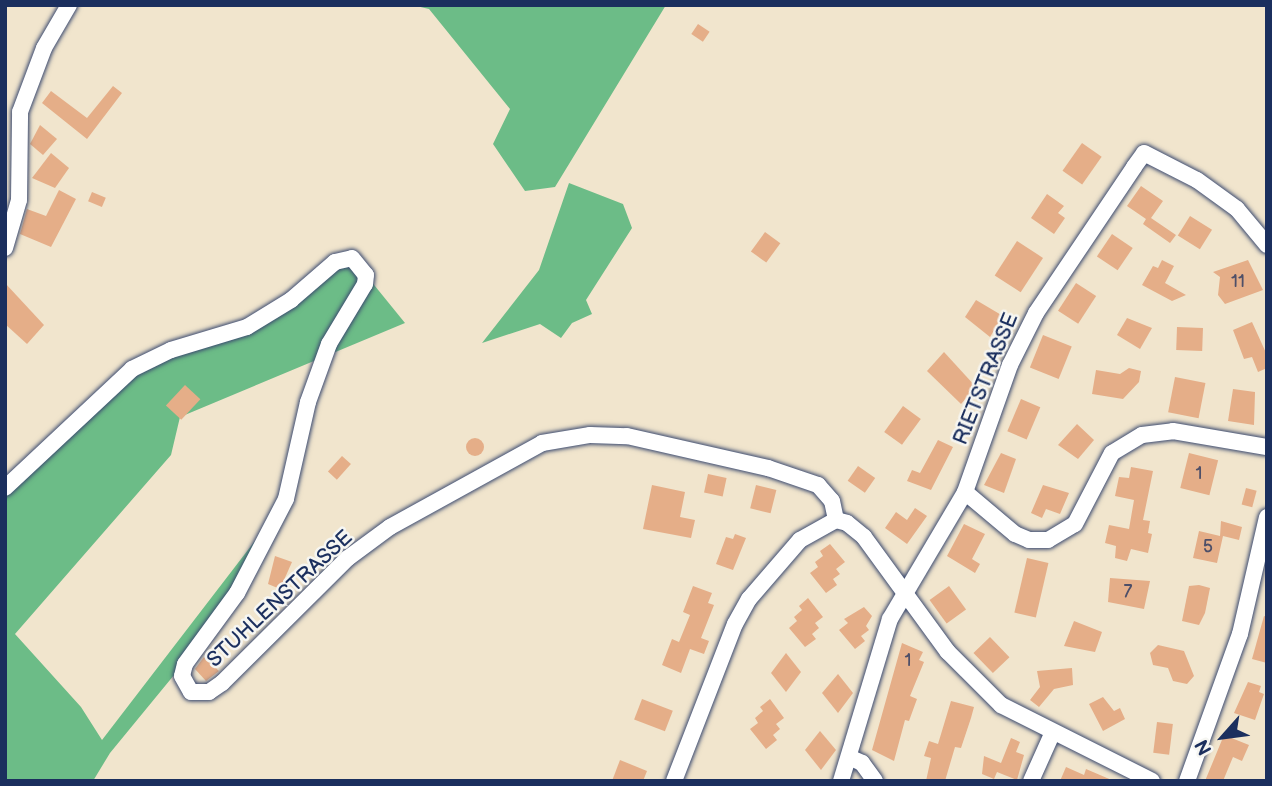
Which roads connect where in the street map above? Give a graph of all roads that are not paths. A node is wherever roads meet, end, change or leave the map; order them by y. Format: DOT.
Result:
graph roads {
  1 [pos="69,5"];
  2 [pos="1267,245"];
  3 [pos="5,248"];
  4 [pos="1267,447"];
  5 [pos="5,488"];
  6 [pos="965,492"];
  7 [pos="1267,517"];
  8 [pos="836,520"];
  9 [pos="906,595"];
  10 [pos="1052,734"];
  11 [pos="851,758"];
  12 [pos="674,781"];
  13 [pos="841,781"];
  14 [pos="875,781"];
  15 [pos="1031,781"];
  16 [pos="1152,781"];
  17 [pos="1187,781"];
  1 -- 3 [label="street"];
  2 -- 6 [label="street, RIETSTRASSE"];
  4 -- 6 [label="street"];
  5 -- 8 [label="street, STUHLENSTRASSE"];
  6 -- 9 [label="street, RIETSTRASSE"];
  7 -- 17 [label="street"];
  8 -- 9 [label="street"];
  8 -- 12 [label="street"];
  9 -- 10 [label="street"];
  9 -- 11 [label="street, RIETSTRASSE"];
  10 -- 15 [label="street"];
  10 -- 16 [label="street"];
  11 -- 13 [label="street, RIETSTRASSE"];
  11 -- 14 [label="street"];
}
